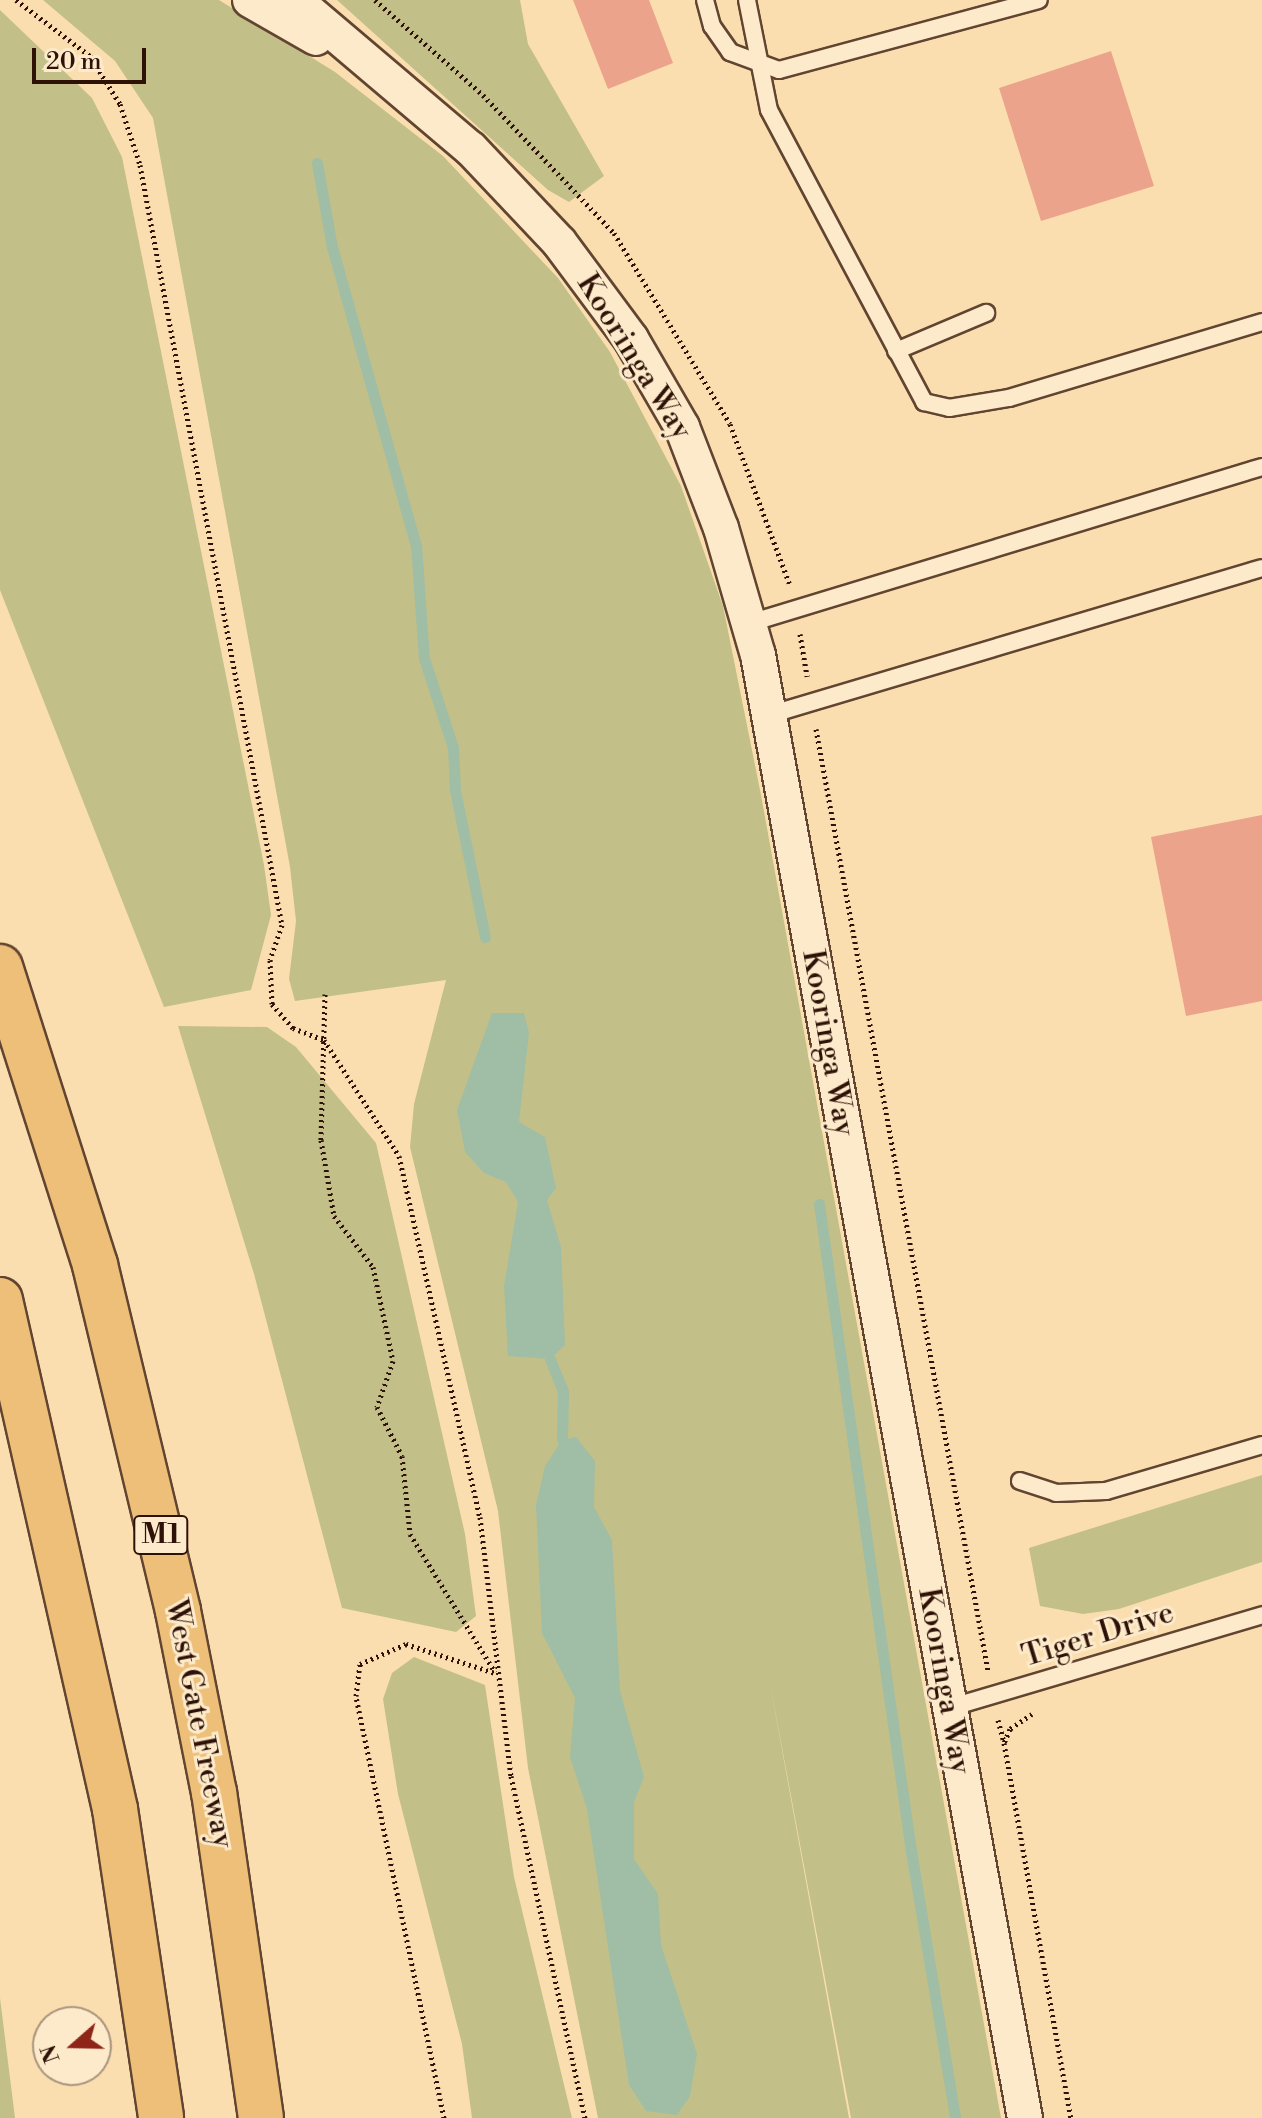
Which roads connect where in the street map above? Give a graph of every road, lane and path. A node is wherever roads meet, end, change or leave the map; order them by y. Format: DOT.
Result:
graph roads {
  1 [pos="16,0"];
  2 [pos="250,0"];
  3 [pos="295,0"];
  4 [pos="705,0"];
  5 [pos="747,0"];
  6 [pos="1039,0"];
  7 [pos="760,68"];
  8 [pos="389,81"];
  9 [pos="986,313"];
  10 [pos="1262,322"];
  11 [pos="896,351"];
  12 [pos="1262,467"];
  13 [pos="1262,568"];
  14 [pos="750,623"];
  15 [pos="769,715"];
  16 [pos="0,967"];
  17 [pos="325,994"];
  18 [pos="324,1040"];
  19 [pos="0,1300"];
  20 [pos="1262,1445"];
  21 [pos="1020,1481"];
  22 [pos="1262,1615"];
  23 [pos="496,1673"];
  24 [pos="949,1708"];
  25 [pos="1042,1709"];
  26 [pos="161,2118"];
  27 [pos="261,2118"];
  28 [pos="444,2118"];
  29 [pos="585,2118"];
  30 [pos="1025,2118"];
  31 [pos="1071,2118"];
  1 -- 18 [label="path"];
  2 -- 8 [label="street, Kooringa Way"];
  3 -- 8 [label="street, Kooringa Way"];
  4 -- 7 [label="lane"];
  5 -- 7 [label="lane"];
  6 -- 7 [label="lane"];
  7 -- 11 [label="lane"];
  8 -- 14 [label="street, Kooringa Way"];
  9 -- 11 [label="lane"];
  10 -- 11 [label="lane"];
  12 -- 14 [label="lane"];
  13 -- 15 [label="lane"];
  14 -- 15 [label="street, Kooringa Way"];
  15 -- 24 [label="street, Kooringa Way"];
  16 -- 27 [label="highway, West Gate Freeway / M1"];
  17 -- 18 [label="path"];
  18 -- 23 [label="path"];
  18 -- 23 [label="path"];
  19 -- 26 [label="highway"];
  20 -- 21 [label="lane"];
  22 -- 24 [label="lane, Tiger Drive"];
  23 -- 28 [label="path"];
  23 -- 29 [label="path"];
  24 -- 30 [label="street, Kooringa Way"];
  25 -- 31 [label="path"];
}
